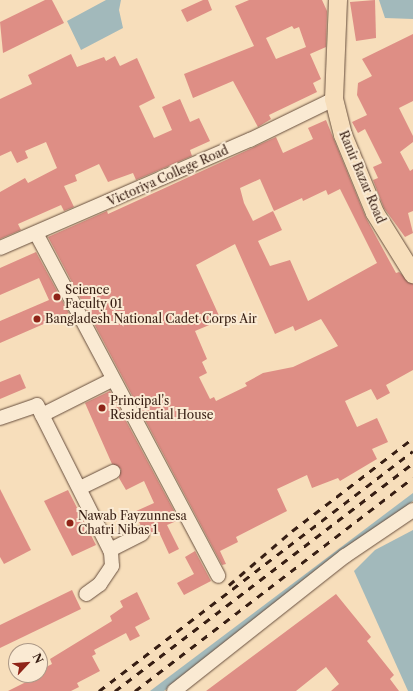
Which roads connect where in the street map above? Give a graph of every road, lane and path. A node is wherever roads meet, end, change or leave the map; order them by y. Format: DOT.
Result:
graph roads {
  1 [pos="338,0"];
  2 [pos="334,99"];
  3 [pos="37,235"];
  4 [pos="0,248"];
  5 [pos="413,274"];
  6 [pos="112,380"];
  7 [pos="42,415"];
  8 [pos="0,418"];
  9 [pos="114,472"];
  10 [pos="80,488"];
  11 [pos="413,510"];
  12 [pos="142,534"];
  13 [pos="110,550"];
  14 [pos="218,576"];
  15 [pos="86,594"];
  16 [pos="174,691"];
  1 -- 2 [label="main road, Ranir Bazar Road"];
  2 -- 3 [label="street, Victoriya College Road"];
  2 -- 5 [label="main road, Ranir Bazar Road"];
  3 -- 4 [label="street, Victoriya College Road"];
  3 -- 6 [label="street"];
  6 -- 7 [label="street"];
  6 -- 14 [label="street"];
  7 -- 8 [label="street"];
  7 -- 10 [label="street"];
  9 -- 10 [label="street"];
  10 -- 13 [label="street"];
  11 -- 16 [label="street"];
  12 -- 13 [label="street"];
  13 -- 15 [label="street"];
}
